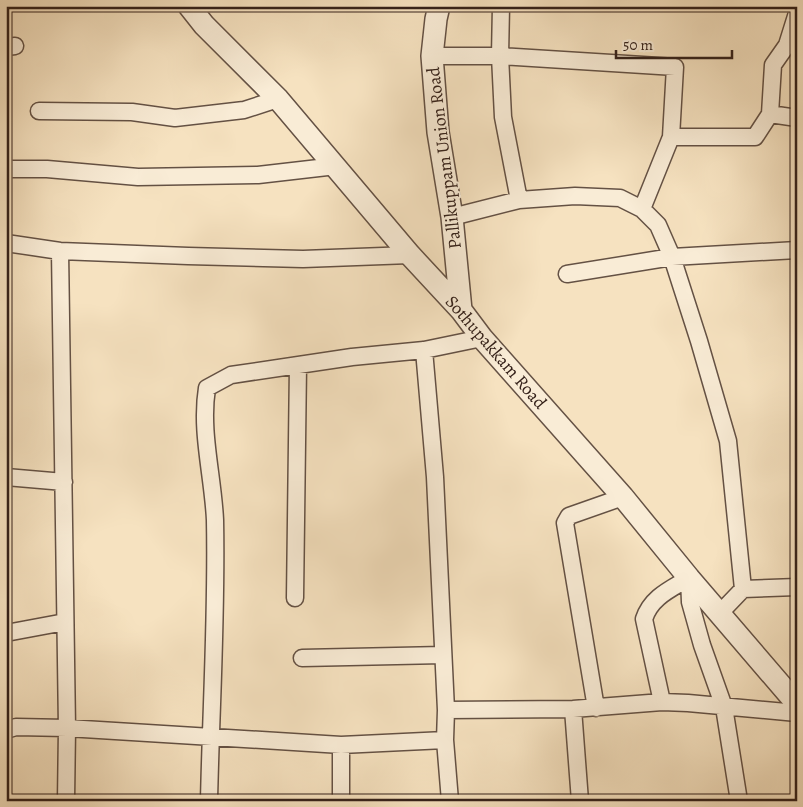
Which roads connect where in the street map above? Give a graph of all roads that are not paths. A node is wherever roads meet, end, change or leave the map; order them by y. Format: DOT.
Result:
graph roads {
  1 [pos="189,6"];
  2 [pos="439,6"];
  3 [pos="501,6"];
  4 [pos="797,13"];
  5 [pos="432,56"];
  6 [pos="500,56"];
  7 [pos="278,99"];
  8 [pos="39,111"];
  9 [pos="770,114"];
  10 [pos="797,118"];
  11 [pos="671,137"];
  12 [pos="336,166"];
  13 [pos="6,169"];
  14 [pos="519,200"];
  15 [pos="642,209"];
  16 [pos="452,217"];
  17 [pos="6,243"];
  18 [pos="797,250"];
  19 [pos="60,252"];
  20 [pos="410,255"];
  21 [pos="672,257"];
  22 [pos="567,274"];
  23 [pos="461,310"];
  24 [pos="482,338"];
  25 [pos="424,350"];
  26 [pos="298,365"];
  27 [pos="6,478"];
  28 [pos="64,482"];
  29 [pos="623,497"];
  30 [pos="689,578"];
  31 [pos="797,587"];
  32 [pos="743,589"];
  33 [pos="295,598"];
  34 [pos="720,613"];
  35 [pos="66,622"];
  36 [pos="6,633"];
  37 [pos="443,655"];
  38 [pos="302,658"];
  39 [pos="662,702"];
  40 [pos="797,704"];
  41 [pos="724,707"];
  42 [pos="596,708"];
  43 [pos="573,709"];
  44 [pos="446,710"];
  45 [pos="797,713"];
  46 [pos="67,728"];
  47 [pos="6,730"];
  48 [pos="210,736"];
  49 [pos="445,740"];
  50 [pos="341,745"];
  51 [pos="66,801"];
  52 [pos="209,801"];
  53 [pos="341,801"];
  54 [pos="450,801"];
  55 [pos="580,801"];
  56 [pos="739,801"];
  1 -- 7 [label="street, Sothupakkam Road"];
  2 -- 5 [label="street, Pallikuppam Union Road"];
  3 -- 6 [label="street"];
  4 -- 9 [label="street"];
  5 -- 6 [label="street"];
  5 -- 16 [label="street, Pallikuppam Union Road"];
  6 -- 11 [label="street"];
  6 -- 14 [label="street"];
  7 -- 8 [label="street"];
  7 -- 12 [label="street, Sothupakkam Road"];
  9 -- 10 [label="street"];
  9 -- 11 [label="street"];
  11 -- 15 [label="street"];
  12 -- 13 [label="street"];
  12 -- 20 [label="street, Sothupakkam Road"];
  14 -- 15 [label="street"];
  14 -- 16 [label="street"];
  15 -- 21 [label="street"];
  16 -- 23 [label="street, Pallikuppam Union Road"];
  17 -- 19 [label="street"];
  18 -- 21 [label="street"];
  19 -- 20 [label="street"];
  19 -- 28 [label="street"];
  20 -- 23 [label="street, Sothupakkam Road"];
  21 -- 22 [label="street"];
  21 -- 32 [label="street"];
  23 -- 24 [label="street, Sothupakkam Road"];
  24 -- 25 [label="street"];
  24 -- 29 [label="street, Sothupakkam Road"];
  25 -- 26 [label="street"];
  25 -- 37 [label="street"];
  26 -- 33 [label="street"];
  26 -- 48 [label="street"];
  27 -- 28 [label="street"];
  28 -- 35 [label="street"];
  29 -- 30 [label="street, Sothupakkam Road"];
  29 -- 42 [label="street"];
  30 -- 34 [label="street, Sothupakkam Road"];
  30 -- 39 [label="street"];
  30 -- 41 [label="street"];
  31 -- 32 [label="street"];
  32 -- 34 [label="street"];
  34 -- 40 [label="street, Sothupakkam Road"];
  35 -- 36 [label="street"];
  35 -- 46 [label="street"];
  37 -- 38 [label="street"];
  37 -- 44 [label="street"];
  39 -- 41 [label="street"];
  39 -- 42 [label="street"];
  41 -- 45 [label="street"];
  41 -- 56 [label="street"];
  42 -- 43 [label="street"];
  43 -- 44 [label="street"];
  43 -- 55 [label="street"];
  44 -- 49 [label="street"];
  46 -- 47 [label="street"];
  46 -- 48 [label="street"];
  46 -- 51 [label="street"];
  48 -- 50 [label="street"];
  48 -- 52 [label="street"];
  49 -- 50 [label="street"];
  49 -- 54 [label="street"];
  50 -- 53 [label="street"];
}
